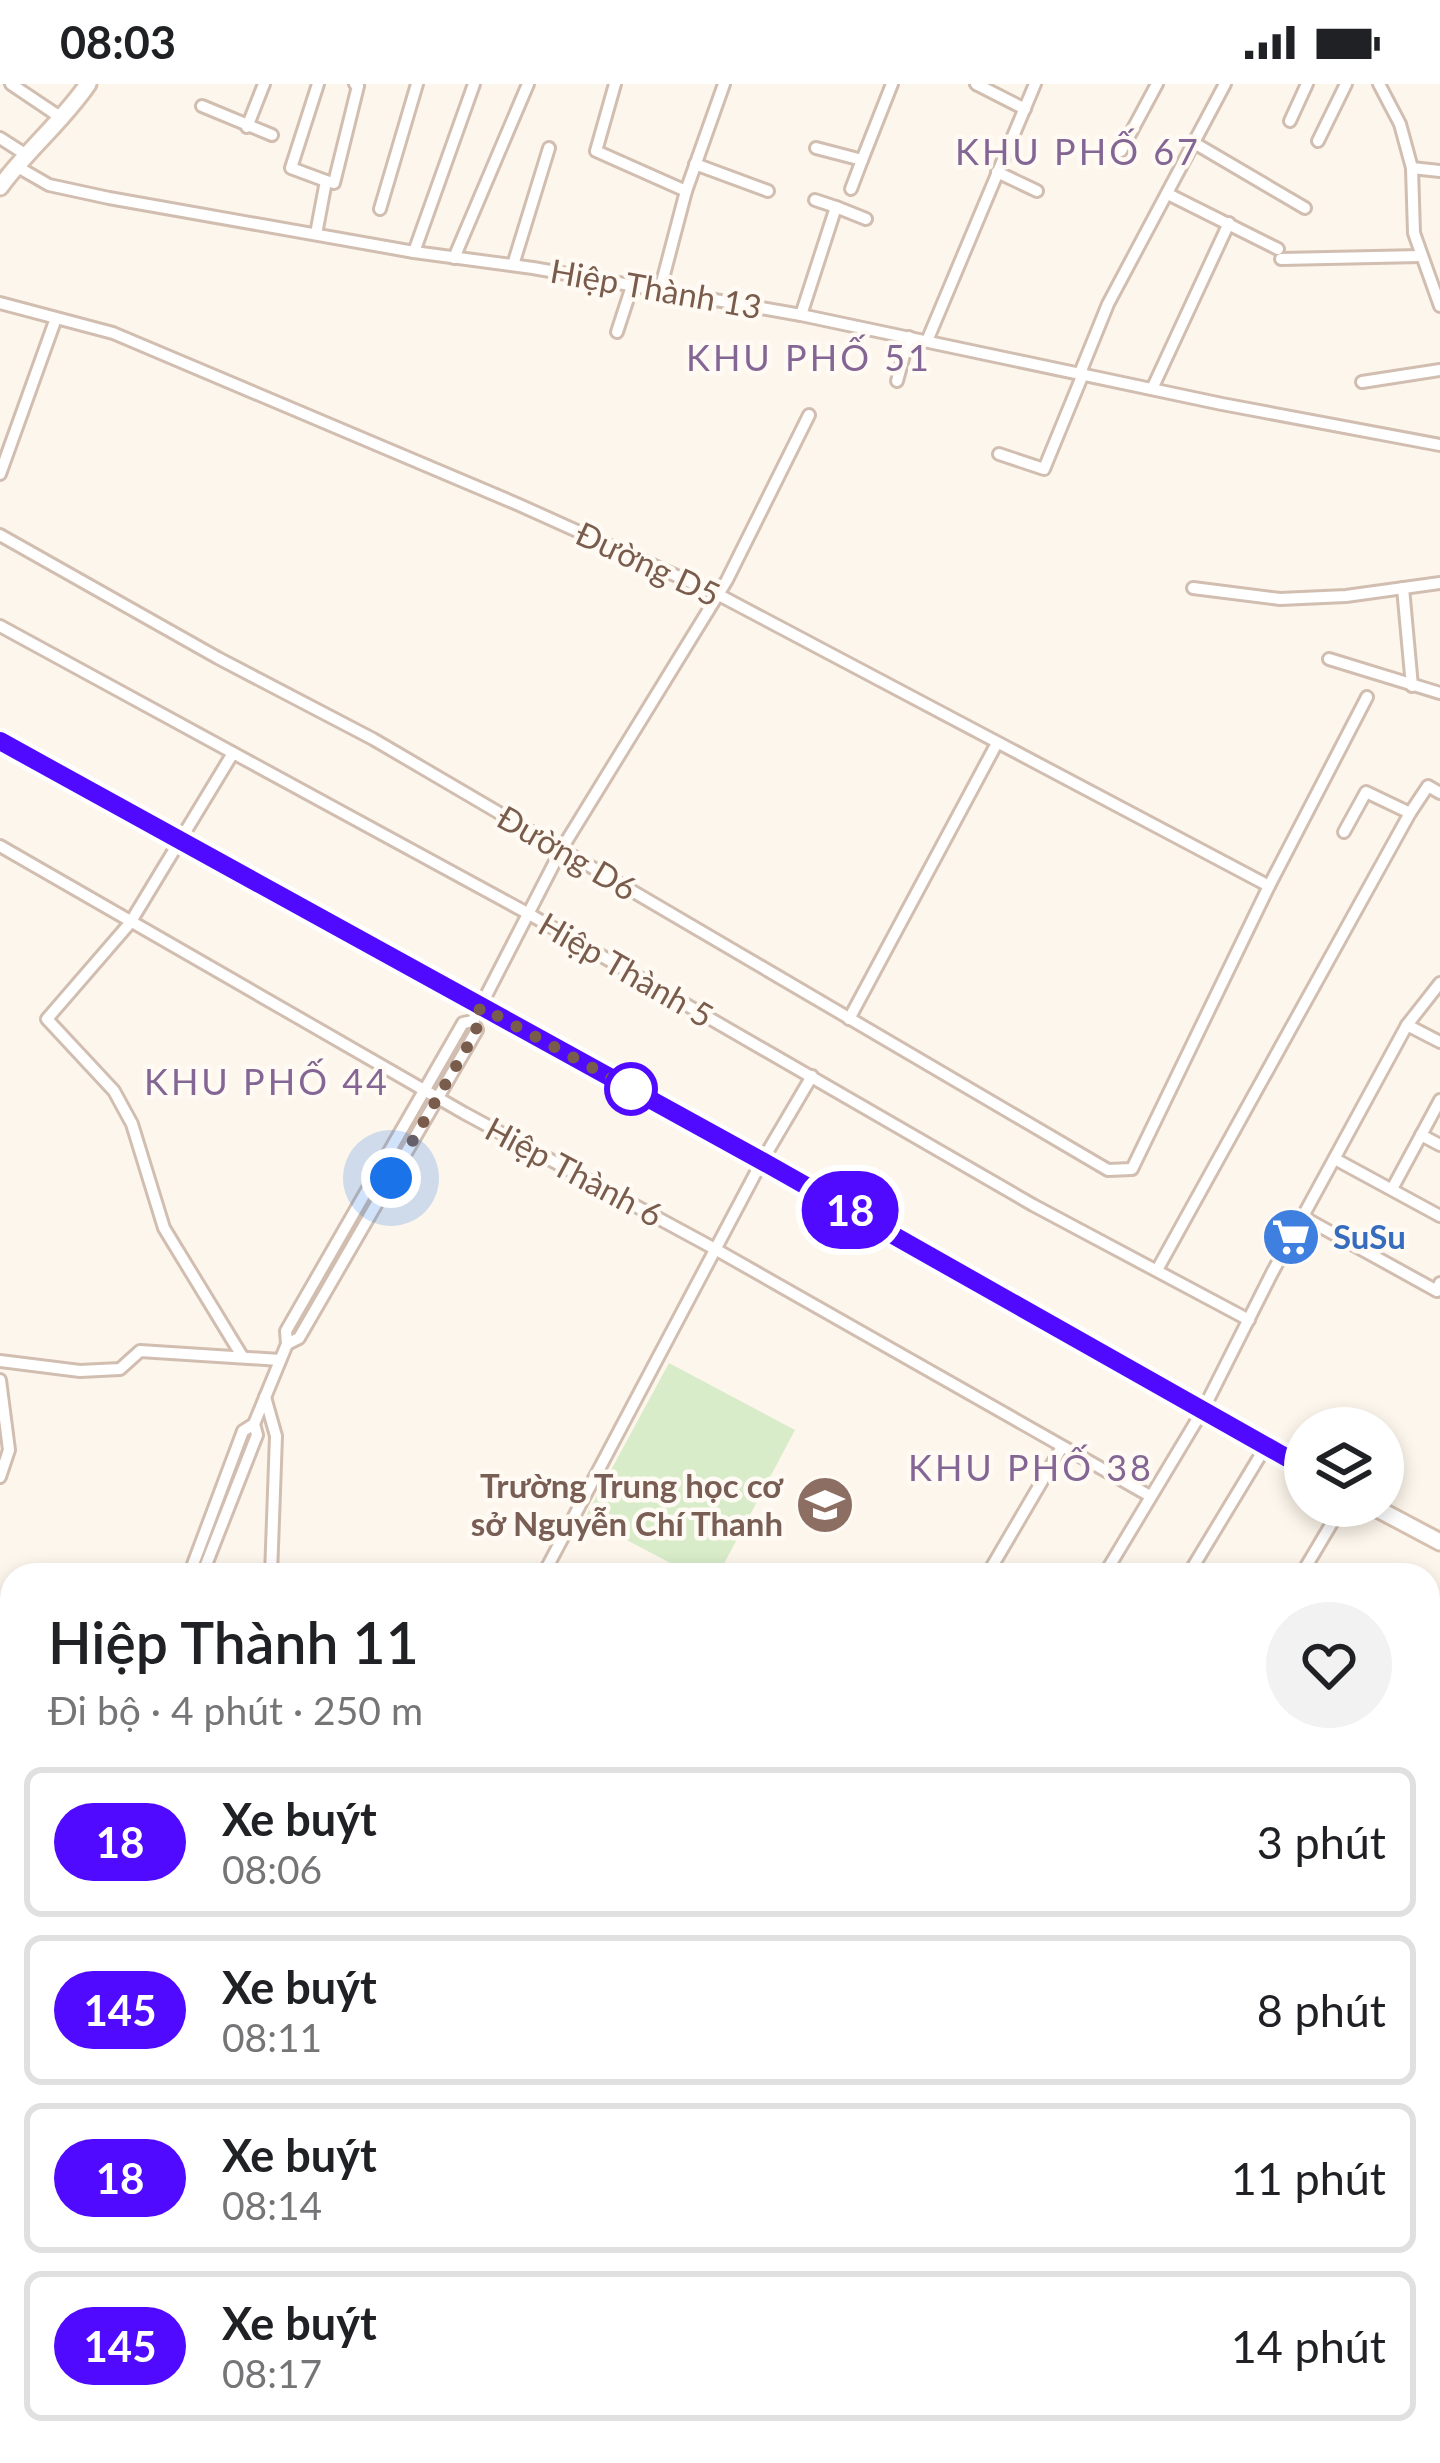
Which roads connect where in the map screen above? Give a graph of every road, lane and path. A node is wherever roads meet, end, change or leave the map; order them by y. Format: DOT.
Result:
graph roads {
  1 [pos="11,84"];
  2 [pos="88,84"];
  3 [pos="264,84"];
  4 [pos="318,84"];
  5 [pos="355,84"];
  6 [pos="417,84"];
  7 [pos="474,84"];
  8 [pos="528,84"];
  9 [pos="615,84"];
  10 [pos="724,84"];
  11 [pos="892,84"];
  12 [pos="976,84"];
  13 [pos="1035,84"];
  14 [pos="1157,84"];
  15 [pos="1225,84"];
  16 [pos="1307,84"];
  17 [pos="1346,84"];
  18 [pos="1379,84"];
  19 [pos="202,106"];
  20 [pos="1025,109"];
  21 [pos="63,119"];
  22 [pos="1290,121"];
  23 [pos="248,127"];
  24 [pos="272,135"];
  25 [pos="0,138"];
  26 [pos="1318,141"];
  27 [pos="1196,144"];
  28 [pos="549,148"];
  29 [pos="816,148"];
  30 [pos="1121,151"];
  31 [pos="20,160"];
  32 [pos="862,160"];
  33 [pos="695,164"];
  34 [pos="1412,168"];
  35 [pos="1440,171"];
  36 [pos="997,172"];
  37 [pos="326,181"];
  38 [pos="0,187"];
  39 [pos="851,189"];
  40 [pos="686,191"];
  41 [pos="768,191"];
  42 [pos="1037,191"];
  43 [pos="1168,194"];
  44 [pos="815,200"];
  45 [pos="836,207"];
  46 [pos="1305,208"];
  47 [pos="380,209"];
  48 [pos="866,219"];
  49 [pos="1229,224"];
  50 [pos="316,234"];
  51 [pos="414,253"];
  52 [pos="1421,256"];
  53 [pos="454,258"];
  54 [pos="512,266"];
  55 [pos="632,286"];
  56 [pos="660,290"];
  57 [pos="0,303"];
  58 [pos="1440,306"];
  59 [pos="801,314"];
  60 [pos="55,321"];
  61 [pos="616,332"];
  62 [pos="909,337"];
  63 [pos="927,341"];
  64 [pos="1440,370"];
  65 [pos="1081,374"];
  66 [pos="897,381"];
  67 [pos="1363,382"];
  68 [pos="1152,389"];
  69 [pos="809,415"];
  70 [pos="1440,445"];
  71 [pos="999,454"];
  72 [pos="0,474"];
  73 [pos="0,535"];
  74 [pos="1440,583"];
  75 [pos="1193,588"];
  76 [pos="1403,588"];
  77 [pos="719,595"];
  78 [pos="0,626"];
  79 [pos="1329,659"];
  80 [pos="1412,686"];
  81 [pos="1440,692"];
  82 [pos="1367,697"];
  83 [pos="0,742"];
  84 [pos="998,743"];
  85 [pos="233,754"];
  86 [pos="1440,793"];
  87 [pos="1410,813"];
  88 [pos="1344,832"];
  89 [pos="181,842"];
  90 [pos="0,846"];
  91 [pos="561,850"];
  92 [pos="1269,886"];
  93 [pos="529,914"];
  94 [pos="130,922"];
  95 [pos="1440,983"];
  96 [pos="477,1014"];
  97 [pos="849,1019"];
  98 [pos="1407,1025"];
  99 [pos="1440,1042"];
  100 [pos="812,1076"];
  101 [pos="425,1091"];
  102 [pos="438,1098"];
  103 [pos="1440,1100"];
  104 [pos="1421,1135"];
  105 [pos="1440,1145"];
  106 [pos="1335,1159"];
  107 [pos="762,1161"];
  108 [pos="1392,1189"];
  109 [pos="1440,1216"];
  110 [pos="1303,1217"];
  111 [pos="715,1249"];
  112 [pos="1157,1270"];
  113 [pos="1438,1287"];
  114 [pos="1249,1320"];
  115 [pos="287,1344"];
  116 [pos="242,1356"];
  117 [pos="280,1360"];
  118 [pos="0,1361"];
  119 [pos="0,1380"];
  120 [pos="265,1397"];
  121 [pos="1203,1410"];
  122 [pos="254,1424"];
  123 [pos="1266,1446"];
  124 [pos="1062,1447"];
  125 [pos="5,1449"];
  126 [pos="1284,1456"];
  127 [pos="0,1477"];
  128 [pos="1150,1496"];
  129 [pos="1404,1523"];
  130 [pos="1330,1527"];
  131 [pos="1440,1542"];
  132 [pos="194,1563"];
  133 [pos="207,1563"];
  134 [pos="271,1563"];
  135 [pos="549,1563"];
  136 [pos="994,1563"];
  137 [pos="1111,1563"];
  138 [pos="1195,1563"];
  139 [pos="1308,1563"];
  1 -- 21 [label="street"];
  2 -- 21 [label="main road"];
  3 -- 23 [label="street"];
  4 -- 37 [label="street"];
  5 -- 37 [label="street"];
  6 -- 47 [label="street"];
  7 -- 51 [label="street"];
  8 -- 53 [label="street"];
  9 -- 40 [label="street"];
  10 -- 33 [label="street"];
  11 -- 32 [label="street"];
  12 -- 20 [label="street"];
  13 -- 20 [label="street"];
  14 -- 30 [label="street"];
  15 -- 27 [label="street"];
  16 -- 22 [label="street"];
  17 -- 26 [label="street"];
  18 -- 34 [label="street"];
  19 -- 23 [label="street"];
  20 -- 36 [label="street"];
  21 -- 31 [label="main road"];
  23 -- 24 [label="street"];
  25 -- 31 [label="street, Hiệp Thành 13"];
  27 -- 43 [label="street"];
  27 -- 46 [label="street"];
  28 -- 54 [label="street"];
  29 -- 32 [label="street"];
  31 -- 38 [label="main road"];
  31 -- 50 [label="street, Hiệp Thành 13"];
  32 -- 39 [label="street"];
  33 -- 40 [label="street"];
  33 -- 41 [label="street"];
  34 -- 35 [label="street"];
  34 -- 52 [label="street"];
  36 -- 42 [label="street"];
  36 -- 63 [label="street"];
  37 -- 50 [label="street"];
  40 -- 56 [label="street"];
  43 -- 49 [label="street"];
  43 -- 65 [label="street"];
  44 -- 45 [label="street"];
  45 -- 48 [label="street"];
  45 -- 59 [label="street"];
  49 -- 52 [label="street"];
  49 -- 68 [label="street"];
  50 -- 51 [label="street, Hiệp Thành 13"];
  51 -- 53 [label="street, Hiệp Thành 13"];
  52 -- 58 [label="street"];
  53 -- 54 [label="street, Hiệp Thành 13"];
  54 -- 55 [label="street, Hiệp Thành 13"];
  55 -- 56 [label="street, Hiệp Thành 13"];
  55 -- 61 [label="street"];
  56 -- 59 [label="street, Hiệp Thành 13"];
  57 -- 60 [label="street, Đường D5"];
  59 -- 62 [label="street, Hiệp Thành 13"];
  60 -- 72 [label="street"];
  60 -- 77 [label="street, Đường D5"];
  62 -- 63 [label="street, Hiệp Thành 13"];
  62 -- 66 [label="street"];
  63 -- 65 [label="street, Hiệp Thành 13"];
  64 -- 67 [label="street"];
  65 -- 68 [label="street, Hiệp Thành 13"];
  65 -- 71 [label="street"];
  68 -- 70 [label="street, Hiệp Thành 13"];
  69 -- 77 [label="street"];
  73 -- 91 [label="street, Đường D6"];
  74 -- 76 [label="street"];
  75 -- 76 [label="street"];
  76 -- 80 [label="street"];
  77 -- 84 [label="street, Đường D5"];
  77 -- 91 [label="street"];
  78 -- 85 [label="street, Hiệp Thành 5"];
  79 -- 80 [label="street"];
  80 -- 81 [label="street"];
  82 -- 92 [label="street"];
  83 -- 89 [label="main road"];
  84 -- 92 [label="street, Đường D5"];
  84 -- 97 [label="street"];
  85 -- 89 [label="street"];
  85 -- 93 [label="street, Hiệp Thành 5"];
  86 -- 87 [label="street"];
  87 -- 88 [label="street"];
  87 -- 112 [label="street"];
  89 -- 94 [label="street"];
  89 -- 96 [label="main road"];
  90 -- 94 [label="street, Hiệp Thành 6"];
  91 -- 93 [label="street"];
  91 -- 97 [label="street, Đường D6"];
  92 -- 97 [label="street, Đường D6"];
  93 -- 96 [label="street"];
  93 -- 100 [label="street, Hiệp Thành 5"];
  94 -- 101 [label="street, Hiệp Thành 6"];
  94 -- 116 [label="street"];
  95 -- 98 [label="street"];
  96 -- 101 [label="street"];
  96 -- 102 [label="street"];
  96 -- 107 [label="main road"];
  98 -- 99 [label="street"];
  98 -- 106 [label="street"];
  100 -- 107 [label="street"];
  100 -- 112 [label="street, Hiệp Thành 5"];
  101 -- 102 [label="street, Hiệp Thành 6"];
  101 -- 115 [label="street"];
  102 -- 111 [label="street, Hiệp Thành 6"];
  102 -- 115 [label="street"];
  103 -- 104 [label="street"];
  104 -- 105 [label="street"];
  104 -- 108 [label="street"];
  106 -- 108 [label="street"];
  106 -- 110 [label="street"];
  107 -- 111 [label="street"];
  107 -- 121 [label="main road"];
  108 -- 109 [label="street"];
  110 -- 113 [label="street"];
  110 -- 114 [label="street"];
  111 -- 124 [label="street, Hiệp Thành 6"];
  111 -- 135 [label="street"];
  112 -- 114 [label="street, Hiệp Thành 5"];
  114 -- 121 [label="street"];
  115 -- 117 [label="street"];
  116 -- 117 [label="street"];
  116 -- 118 [label="street"];
  117 -- 120 [label="street"];
  119 -- 125 [label="street"];
  120 -- 122 [label="street"];
  120 -- 134 [label="street"];
  121 -- 123 [label="main road"];
  121 -- 128 [label="street"];
  122 -- 132 [label="street"];
  122 -- 133 [label="street"];
  123 -- 126 [label="main road"];
  123 -- 138 [label="street"];
  124 -- 128 [label="street, Hiệp Thành 6"];
  124 -- 136 [label="street"];
  125 -- 127 [label="street"];
  128 -- 137 [label="street"];
  129 -- 131 [label="main road"];
  130 -- 139 [label="street"];
}
